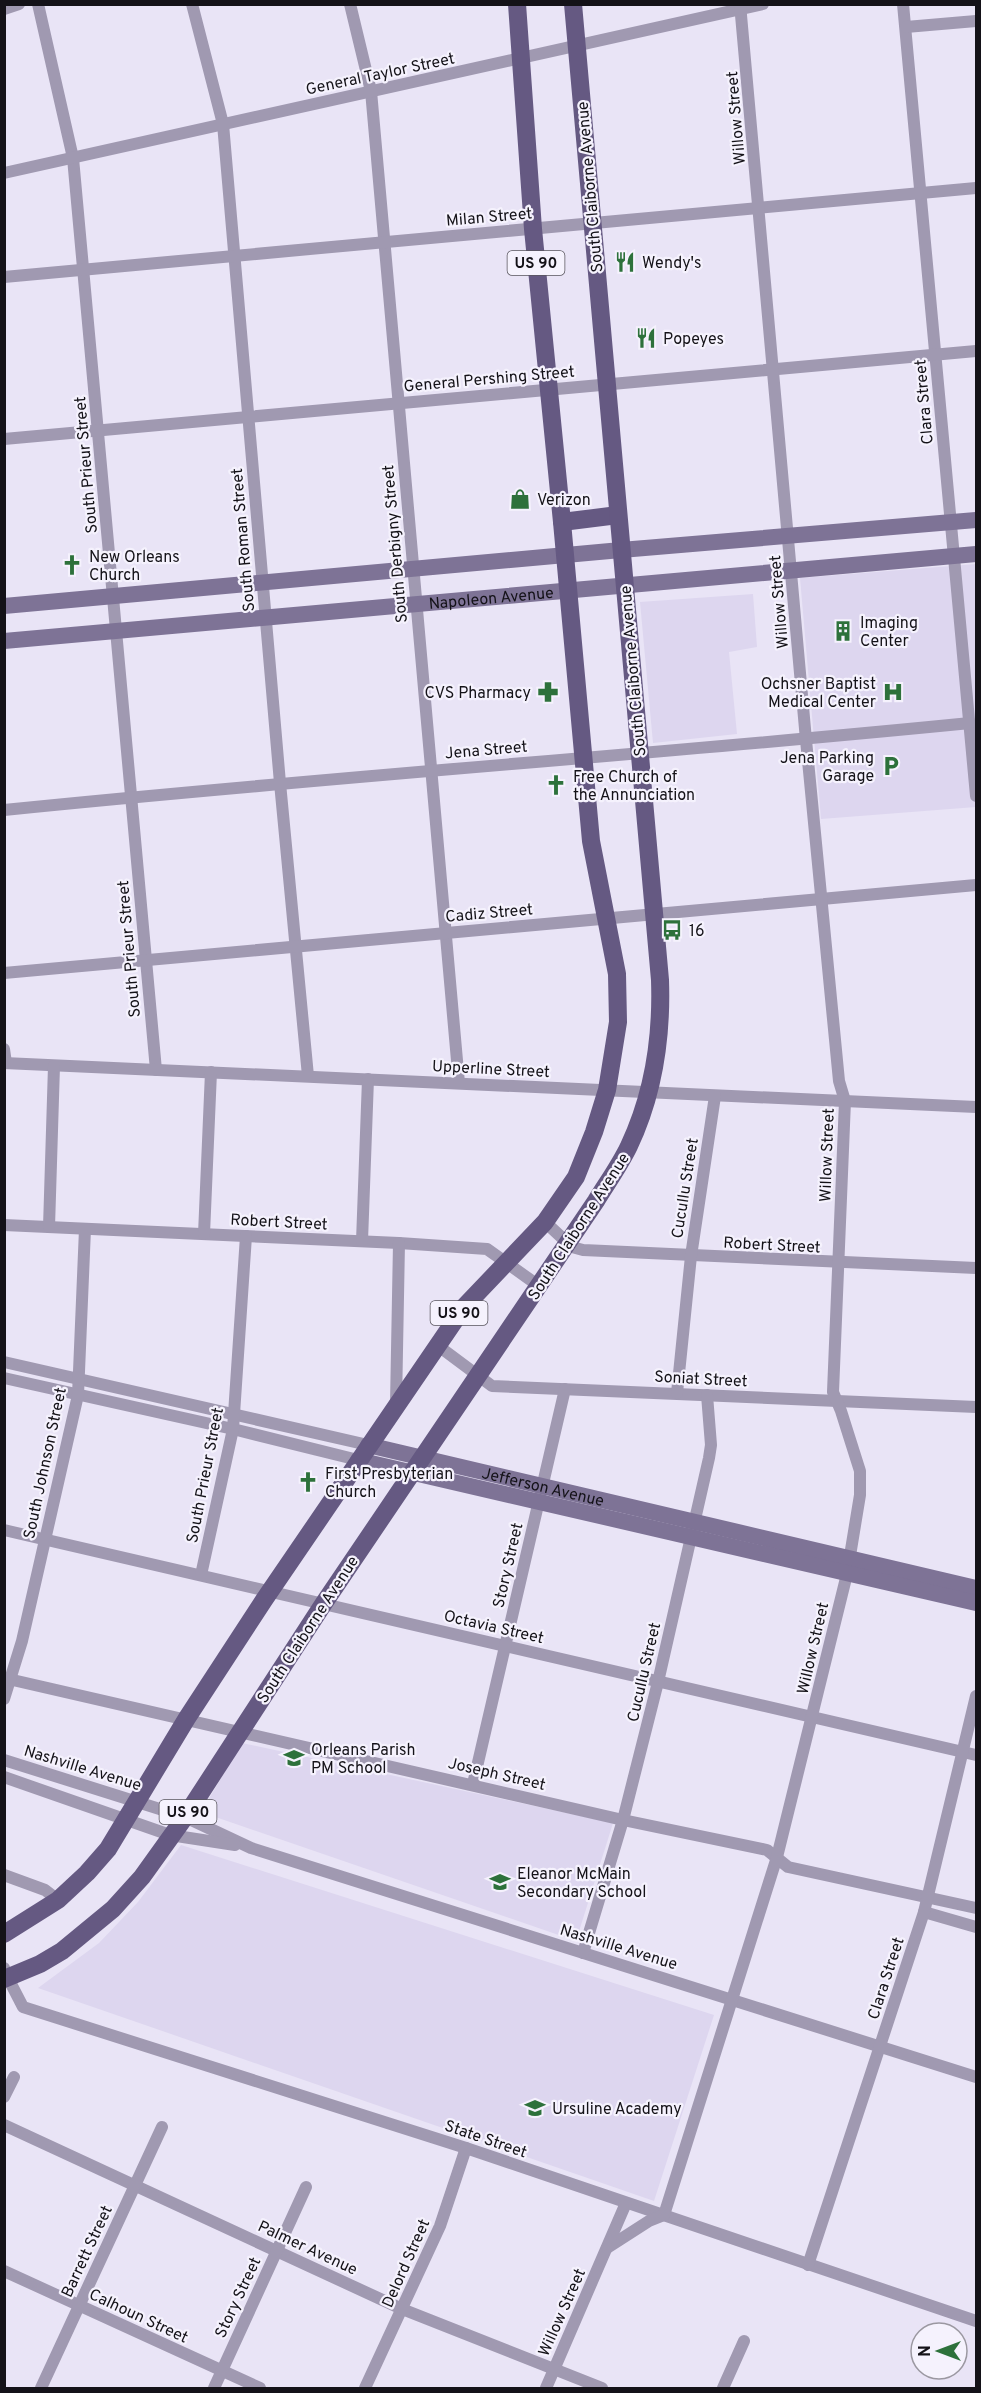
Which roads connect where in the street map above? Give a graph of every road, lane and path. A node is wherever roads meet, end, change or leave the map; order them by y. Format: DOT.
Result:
graph roads {
  1 [pos="20,4"];
  2 [pos="38,4"];
  3 [pos="192,4"];
  4 [pos="350,4"];
  5 [pos="517,4"];
  6 [pos="573,4"];
  7 [pos="763,4"];
  8 [pos="903,4"];
  9 [pos="741,7"];
  10 [pos="4,9"];
  11 [pos="976,21"];
  12 [pos="906,27"];
  13 [pos="577,46"];
  14 [pos="521,59"];
  15 [pos="371,91"];
  16 [pos="223,124"];
  17 [pos="74,158"];
  18 [pos="4,173"];
  19 [pos="976,188"];
  20 [pos="920,193"];
  21 [pos="760,209"];
  22 [pos="593,223"];
  23 [pos="533,229"];
  24 [pos="383,242"];
  25 [pos="234,256"];
  26 [pos="85,270"];
  27 [pos="4,277"];
  28 [pos="976,351"];
  29 [pos="935,355"];
  30 [pos="773,369"];
  31 [pos="607,384"];
  32 [pos="548,389"];
  33 [pos="398,404"];
  34 [pos="248,416"];
  35 [pos="98,429"];
  36 [pos="4,439"];
  37 [pos="618,515"];
  38 [pos="976,520"];
  39 [pos="562,522"];
  40 [pos="951,522"];
  41 [pos="789,536"];
  42 [pos="621,550"];
  43 [pos="976,554"];
  44 [pos="566,555"];
  45 [pos="954,556"];
  46 [pos="412,570"];
  47 [pos="792,571"];
  48 [pos="262,584"];
  49 [pos="624,586"];
  50 [pos="569,590"];
  51 [pos="113,597"];
  52 [pos="415,604"];
  53 [pos="4,606"];
  54 [pos="266,618"];
  55 [pos="117,631"];
  56 [pos="4,641"];
  57 [pos="970,723"];
  58 [pos="806,740"];
  59 [pos="639,753"];
  60 [pos="584,758"];
  61 [pos="430,770"];
  62 [pos="280,783"];
  63 [pos="976,796"];
  64 [pos="132,797"];
  65 [pos="4,810"];
  66 [pos="976,885"];
  67 [pos="822,899"];
  68 [pos="655,914"];
  69 [pos="606,918"];
  70 [pos="445,933"];
  71 [pos="296,947"];
  72 [pos="146,961"];
  73 [pos="4,973"];
  74 [pos="4,1049"];
  75 [pos="5,1063"];
  76 [pos="54,1065"];
  77 [pos="156,1070"];
  78 [pos="212,1072"];
  79 [pos="308,1077"];
  80 [pos="368,1079"];
  81 [pos="459,1083"];
  82 [pos="607,1090"];
  83 [pos="649,1092"];
  84 [pos="715,1096"];
  85 [pos="845,1101"];
  86 [pos="976,1107"];
  87 [pos="545,1222"];
  88 [pos="4,1225"];
  89 [pos="49,1227"];
  90 [pos="85,1229"];
  91 [pos="204,1234"];
  92 [pos="246,1236"];
  93 [pos="362,1241"];
  94 [pos="399,1243"];
  95 [pos="568,1243"];
  96 [pos="691,1256"];
  97 [pos="506,1263"];
  98 [pos="839,1263"];
  99 [pos="976,1269"];
  100 [pos="539,1286"];
  101 [pos="437,1345"];
  102 [pos="4,1362"];
  103 [pos="478,1376"];
  104 [pos="4,1378"];
  105 [pos="77,1379"];
  106 [pos="565,1389"];
  107 [pos="677,1394"];
  108 [pos="78,1395"];
  109 [pos="706,1395"];
  110 [pos="837,1401"];
  111 [pos="396,1404"];
  112 [pos="976,1407"];
  113 [pos="234,1415"];
  114 [pos="233,1429"];
  115 [pos="363,1453"];
  116 [pos="422,1457"];
  117 [pos="411,1473"];
  118 [pos="543,1486"];
  119 [pos="539,1503"];
  120 [pos="4,1530"];
  121 [pos="693,1530"];
  122 [pos="45,1540"];
  123 [pos="848,1566"];
  124 [pos="201,1575"];
  125 [pos="976,1588"];
  126 [pos="269,1592"];
  127 [pos="324,1603"];
  128 [pos="976,1603"];
  129 [pos="506,1646"];
  130 [pos="8,1679"];
  131 [pos="658,1682"];
  132 [pos="976,1696"];
  133 [pos="4,1698"];
  134 [pos="187,1718"];
  135 [pos="812,1718"];
  136 [pos="241,1731"];
  137 [pos="963,1752"];
  138 [pos="976,1755"];
  139 [pos="4,1761"];
  140 [pos="4,1777"];
  141 [pos="473,1784"];
  142 [pos="138,1801"];
  143 [pos="185,1817"];
  144 [pos="126,1820"];
  145 [pos="623,1820"];
  146 [pos="170,1835"];
  147 [pos="251,1848"];
  148 [pos="777,1857"];
  149 [pos="4,1875"];
  150 [pos="928,1897"];
  151 [pos="58,1899"];
  152 [pos="976,1908"];
  153 [pos="924,1912"];
  154 [pos="976,1928"];
  155 [pos="4,1934"];
  156 [pos="583,1953"];
  157 [pos="6,1975"];
  158 [pos="732,1999"];
  159 [pos="880,2047"];
  160 [pos="14,2077"];
  161 [pos="976,2078"];
  162 [pos="4,2097"];
  163 [pos="4,2125"];
  164 [pos="162,2127"];
  165 [pos="466,2148"];
  166 [pos="135,2186"];
  167 [pos="306,2187"];
  168 [pos="626,2203"];
  169 [pos="664,2216"];
  170 [pos="607,2248"];
  171 [pos="277,2251"];
  172 [pos="808,2265"];
  173 [pos="4,2271"];
  174 [pos="79,2305"];
  175 [pos="402,2309"];
  176 [pos="976,2321"];
  177 [pos="744,2341"];
  178 [pos="555,2369"];
  179 [pos="222,2371"];
  180 [pos="41,2388"];
  181 [pos="214,2388"];
  182 [pos="260,2388"];
  183 [pos="365,2388"];
  184 [pos="546,2388"];
  185 [pos="602,2388"];
  186 [pos="723,2388"];
  1 -- 10 [label="street"];
  2 -- 17 [label="street, South Prieur Street"];
  3 -- 16 [label="street, South Roman Street"];
  4 -- 15 [label="street, South Derbigny Street"];
  5 -- 14 [label="main road, South Claiborne Avenue / US 90"];
  6 -- 13 [label="main road, South Claiborne Avenue / US 90"];
  7 -- 9 [label="street, General Taylor Street"];
  8 -- 12 [label="street, Clara Street"];
  9 -- 13 [label="street, General Taylor Street"];
  9 -- 21 [label="street, Willow Street"];
  11 -- 12 [label="street"];
  12 -- 20 [label="street, Clara Street"];
  13 -- 14 [label="street, General Taylor Street"];
  13 -- 22 [label="main road, South Claiborne Avenue / US 90"];
  14 -- 15 [label="street, General Taylor Street"];
  14 -- 23 [label="main road, South Claiborne Avenue / US 90"];
  15 -- 16 [label="street, General Taylor Street"];
  15 -- 24 [label="street, South Derbigny Street"];
  16 -- 17 [label="street, General Taylor Street"];
  16 -- 25 [label="street, South Roman Street"];
  17 -- 18 [label="street, General Taylor Street"];
  17 -- 26 [label="street, South Prieur Street"];
  19 -- 20 [label="street, Milan Street"];
  20 -- 21 [label="street, Milan Street"];
  20 -- 29 [label="street, Clara Street"];
  21 -- 22 [label="street, Milan Street"];
  21 -- 30 [label="street, Willow Street"];
  22 -- 23 [label="street, Milan Street"];
  22 -- 31 [label="main road, South Claiborne Avenue / US 90"];
  23 -- 24 [label="street, Milan Street"];
  23 -- 32 [label="main road, South Claiborne Avenue / US 90"];
  24 -- 25 [label="street, Milan Street"];
  24 -- 33 [label="street, South Derbigny Street"];
  25 -- 26 [label="street, Milan Street"];
  25 -- 34 [label="street, South Roman Street"];
  26 -- 27 [label="street, Milan Street"];
  26 -- 35 [label="street, South Prieur Street"];
  28 -- 29 [label="street, General Pershing Street"];
  29 -- 30 [label="street, General Pershing Street"];
  29 -- 40 [label="street, Clara Street"];
  30 -- 31 [label="street, General Pershing Street"];
  30 -- 41 [label="street, Willow Street"];
  31 -- 32 [label="street, General Pershing Street"];
  31 -- 37 [label="main road, South Claiborne Avenue / US 90"];
  32 -- 33 [label="street, General Pershing Street"];
  32 -- 39 [label="main road, South Claiborne Avenue / US 90"];
  33 -- 34 [label="street, General Pershing Street"];
  33 -- 46 [label="street, South Derbigny Street"];
  34 -- 35 [label="street, General Pershing Street"];
  34 -- 48 [label="street, South Roman Street"];
  35 -- 36 [label="street, General Pershing Street"];
  35 -- 51 [label="street, South Prieur Street"];
  37 -- 39 [label="main road"];
  37 -- 42 [label="main road, South Claiborne Avenue / US 90"];
  38 -- 40 [label="main road, Napoleon Avenue"];
  39 -- 44 [label="main road, South Claiborne Avenue / US 90"];
  40 -- 41 [label="main road, Napoleon Avenue"];
  40 -- 45 [label="street, Clara Street"];
  41 -- 42 [label="main road, Napoleon Avenue"];
  41 -- 47 [label="street, Willow Street"];
  42 -- 44 [label="main road, Napoleon Avenue"];
  42 -- 49 [label="main road, South Claiborne Avenue / US 90"];
  43 -- 45 [label="main road, Napoleon Avenue"];
  44 -- 46 [label="main road, Napoleon Avenue"];
  44 -- 50 [label="main road, South Claiborne Avenue / US 90"];
  45 -- 47 [label="main road, Napoleon Avenue"];
  45 -- 57 [label="street, Clara Street"];
  46 -- 48 [label="main road, Napoleon Avenue"];
  46 -- 52 [label="street, South Derbigny Street"];
  47 -- 49 [label="main road, Napoleon Avenue"];
  47 -- 58 [label="street, Willow Street"];
  48 -- 51 [label="main road, Napoleon Avenue"];
  48 -- 54 [label="street, South Roman Street"];
  49 -- 50 [label="main road, Napoleon Avenue"];
  49 -- 59 [label="main road, South Claiborne Avenue / US 90"];
  50 -- 52 [label="main road, Napoleon Avenue"];
  50 -- 60 [label="main road, South Claiborne Avenue / US 90"];
  51 -- 53 [label="main road, Napoleon Avenue"];
  51 -- 55 [label="street, South Prieur Street"];
  52 -- 54 [label="main road, Napoleon Avenue"];
  52 -- 61 [label="street, South Derbigny Street"];
  54 -- 55 [label="main road, Napoleon Avenue"];
  54 -- 62 [label="street, South Roman Street"];
  55 -- 56 [label="main road, Napoleon Avenue"];
  55 -- 64 [label="street, South Prieur Street"];
  57 -- 58 [label="street, Jena Street"];
  57 -- 63 [label="street, Clara Street"];
  58 -- 59 [label="street, Jena Street"];
  58 -- 67 [label="street, Willow Street"];
  59 -- 60 [label="street, Jena Street"];
  59 -- 68 [label="main road, South Claiborne Avenue / US 90"];
  60 -- 61 [label="street, Jena Street"];
  60 -- 69 [label="main road, South Claiborne Avenue / US 90"];
  61 -- 62 [label="street, Jena Street"];
  61 -- 70 [label="street, South Derbigny Street"];
  62 -- 64 [label="street, Jena Street"];
  62 -- 71 [label="street, South Roman Street"];
  64 -- 65 [label="street, Jena Street"];
  64 -- 72 [label="street, South Prieur Street"];
  66 -- 67 [label="street, Cadiz Street"];
  67 -- 68 [label="street, Cadiz Street"];
  67 -- 85 [label="street, Willow Street"];
  68 -- 69 [label="street, Cadiz Street"];
  68 -- 83 [label="main road, South Claiborne Avenue / US 90"];
  69 -- 70 [label="street, Cadiz Street"];
  69 -- 82 [label="main road, South Claiborne Avenue / US 90"];
  70 -- 71 [label="street, Cadiz Street"];
  70 -- 81 [label="street, South Derbigny Street"];
  71 -- 72 [label="street, Cadiz Street"];
  71 -- 79 [label="street, South Roman Street"];
  72 -- 73 [label="street, Cadiz Street"];
  72 -- 77 [label="street, South Prieur Street"];
  74 -- 75 [label="street"];
  75 -- 76 [label="street, Upperline Street"];
  76 -- 77 [label="street, Upperline Street"];
  76 -- 89 [label="street"];
  77 -- 78 [label="street, Upperline Street"];
  78 -- 79 [label="street, Upperline Street"];
  78 -- 91 [label="street"];
  79 -- 80 [label="street, Upperline Street"];
  80 -- 81 [label="street, Upperline Street"];
  80 -- 93 [label="street"];
  81 -- 82 [label="street, Upperline Street"];
  82 -- 83 [label="street, Upperline Street"];
  82 -- 87 [label="main road, South Claiborne Avenue / US 90"];
  83 -- 84 [label="street, Upperline Street"];
  83 -- 95 [label="main road, South Claiborne Avenue / US 90"];
  84 -- 85 [label="street, Upperline Street"];
  84 -- 96 [label="street, Cucullu Street"];
  85 -- 86 [label="street, Upperline Street"];
  85 -- 98 [label="street, Willow Street"];
  87 -- 95 [label="street"];
  87 -- 97 [label="main road, South Claiborne Avenue / US 90"];
  88 -- 89 [label="street, Robert Street"];
  89 -- 90 [label="street, Robert Street"];
  90 -- 91 [label="street, Robert Street"];
  90 -- 105 [label="street, South Johnson Street"];
  91 -- 92 [label="street, Robert Street"];
  92 -- 93 [label="street, Robert Street"];
  92 -- 113 [label="street, South Prieur Street"];
  93 -- 94 [label="street, Robert Street"];
  94 -- 97 [label="street, Robert Street"];
  94 -- 111 [label="street"];
  95 -- 96 [label="street, Robert Street"];
  95 -- 100 [label="main road, South Claiborne Avenue / US 90"];
  96 -- 98 [label="street, Robert Street"];
  96 -- 107 [label="street, Cucullu Street"];
  97 -- 100 [label="street, Robert Street"];
  97 -- 101 [label="main road, South Claiborne Avenue / US 90"];
  98 -- 99 [label="street, Robert Street"];
  98 -- 110 [label="street, Willow Street"];
  100 -- 103 [label="main road, South Claiborne Avenue / US 90"];
  101 -- 103 [label="street, Soniat Street"];
  101 -- 111 [label="main road, South Claiborne Avenue / US 90"];
  102 -- 105 [label="street, Jefferson Avenue"];
  103 -- 106 [label="street, Soniat Street"];
  103 -- 116 [label="main road, South Claiborne Avenue / US 90"];
  104 -- 108 [label="street, Jefferson Avenue"];
  105 -- 108 [label="street, South Johnson Street"];
  105 -- 113 [label="street, Jefferson Avenue"];
  106 -- 107 [label="street, Soniat Street"];
  106 -- 118 [label="street, Story Street"];
  107 -- 109 [label="street, Soniat Street"];
  108 -- 114 [label="street, Jefferson Avenue"];
  108 -- 122 [label="street, South Johnson Street"];
  109 -- 110 [label="street, Soniat Street"];
  109 -- 121 [label="street, Cucullu Street"];
  110 -- 112 [label="street, Soniat Street"];
  110 -- 123 [label="street, Willow Street"];
  111 -- 115 [label="main road, South Claiborne Avenue / US 90"];
  113 -- 114 [label="street, South Prieur Street"];
  113 -- 115 [label="street, Jefferson Avenue"];
  114 -- 115 [label="street, Jefferson Avenue"];
  114 -- 124 [label="street, South Prieur Street"];
  115 -- 116 [label="main road, Jefferson Avenue"];
  115 -- 117 [label="main road, Jefferson Avenue"];
  115 -- 126 [label="main road, South Claiborne Avenue / US 90"];
  116 -- 117 [label="main road, South Claiborne Avenue / US 90"];
  116 -- 118 [label="main road, Jefferson Avenue"];
  117 -- 119 [label="main road, Jefferson Avenue"];
  117 -- 127 [label="main road, South Claiborne Avenue / US 90"];
  118 -- 119 [label="street, Story Street"];
  118 -- 121 [label="main road, Jefferson Avenue"];
  119 -- 121 [label="main road, Jefferson Avenue"];
  119 -- 129 [label="street, Story Street"];
  120 -- 122 [label="street, Octavia Street"];
  121 -- 123 [label="main road, Jefferson Avenue"];
  121 -- 131 [label="street, Cucullu Street"];
  122 -- 124 [label="street, Octavia Street"];
  122 -- 130 [label="street, South Johnson Street"];
  123 -- 125 [label="main road, Jefferson Avenue"];
  123 -- 128 [label="main road, Jefferson Avenue"];
  123 -- 135 [label="street, Willow Street"];
  124 -- 126 [label="street, Octavia Street"];
  126 -- 127 [label="street, Octavia Street"];
  126 -- 134 [label="main road, South Claiborne Avenue / US 90"];
  127 -- 129 [label="street, Octavia Street"];
  127 -- 136 [label="main road, South Claiborne Avenue / US 90"];
  129 -- 131 [label="street, Octavia Street"];
  129 -- 141 [label="street, Story Street"];
  130 -- 133 [label="street, South Johnson Street"];
  130 -- 134 [label="street, Joseph Street"];
  131 -- 135 [label="street, Octavia Street"];
  131 -- 145 [label="street, Cucullu Street"];
  132 -- 137 [label="street, Clara Street"];
  134 -- 136 [label="street, Joseph Street"];
  134 -- 142 [label="main road, South Claiborne Avenue / US 90"];
  135 -- 137 [label="street, Octavia Street"];
  135 -- 148 [label="street, Willow Street"];
  136 -- 141 [label="street, Joseph Street"];
  136 -- 143 [label="main road, South Claiborne Avenue / US 90"];
  137 -- 138 [label="street, Octavia Street"];
  137 -- 150 [label="street, Clara Street"];
  139 -- 142 [label="street, Nashville Avenue"];
  140 -- 144 [label="street, Nashville Avenue"];
  141 -- 145 [label="street, Joseph Street"];
  142 -- 143 [label="street, Nashville Avenue"];
  142 -- 144 [label="main road, South Claiborne Avenue / US 90"];
  143 -- 146 [label="main road, South Claiborne Avenue / US 90"];
  143 -- 147 [label="street, Nashville Avenue"];
  144 -- 146 [label="street, Nashville Avenue"];
  144 -- 151 [label="main road, South Claiborne Avenue / US 90"];
  145 -- 148 [label="street, Joseph Street"];
  145 -- 156 [label="street, Cucullu Street"];
  146 -- 147 [label="street, Nashville Avenue"];
  146 -- 157 [label="main road, South Claiborne Avenue / US 90"];
  147 -- 156 [label="street, Nashville Avenue"];
  148 -- 150 [label="street, Joseph Street"];
  148 -- 158 [label="street, Willow Street"];
  149 -- 151 [label="street"];
  150 -- 152 [label="street, Joseph Street"];
  150 -- 153 [label="street, Clara Street"];
  151 -- 155 [label="main road, South Claiborne Avenue / US 90"];
  153 -- 154 [label="street"];
  153 -- 159 [label="street, Clara Street"];
  156 -- 158 [label="street, Nashville Avenue"];
  157 -- 165 [label="street, State Street"];
  158 -- 159 [label="street, Nashville Avenue"];
  158 -- 169 [label="street, Willow Street"];
  159 -- 161 [label="street, Nashville Avenue"];
  159 -- 172 [label="street, Clara Street"];
  160 -- 162 [label="street"];
  163 -- 166 [label="street, Palmer Avenue"];
  164 -- 166 [label="street, Barrett Street"];
  165 -- 168 [label="street, State Street"];
  165 -- 175 [label="street, Delord Street"];
  166 -- 171 [label="street, Palmer Avenue"];
  166 -- 174 [label="street, Barrett Street"];
  167 -- 171 [label="street, Story Street"];
  168 -- 169 [label="street, State Street"];
  168 -- 170 [label="street, Willow Street"];
  169 -- 170 [label="street"];
  169 -- 172 [label="street, State Street"];
  170 -- 178 [label="street, Willow Street"];
  171 -- 175 [label="street, Palmer Avenue"];
  171 -- 179 [label="street, Story Street"];
  172 -- 176 [label="street, State Street"];
  173 -- 174 [label="street, Calhoun Street"];
  174 -- 179 [label="street, Calhoun Street"];
  174 -- 180 [label="street, Barrett Street"];
  175 -- 178 [label="street, Palmer Avenue"];
  175 -- 183 [label="street, Delord Street"];
  177 -- 186 [label="street"];
  178 -- 184 [label="street, Willow Street"];
  178 -- 185 [label="street, Palmer Avenue"];
  179 -- 181 [label="street, Story Street"];
  179 -- 182 [label="street, Calhoun Street"];
}
